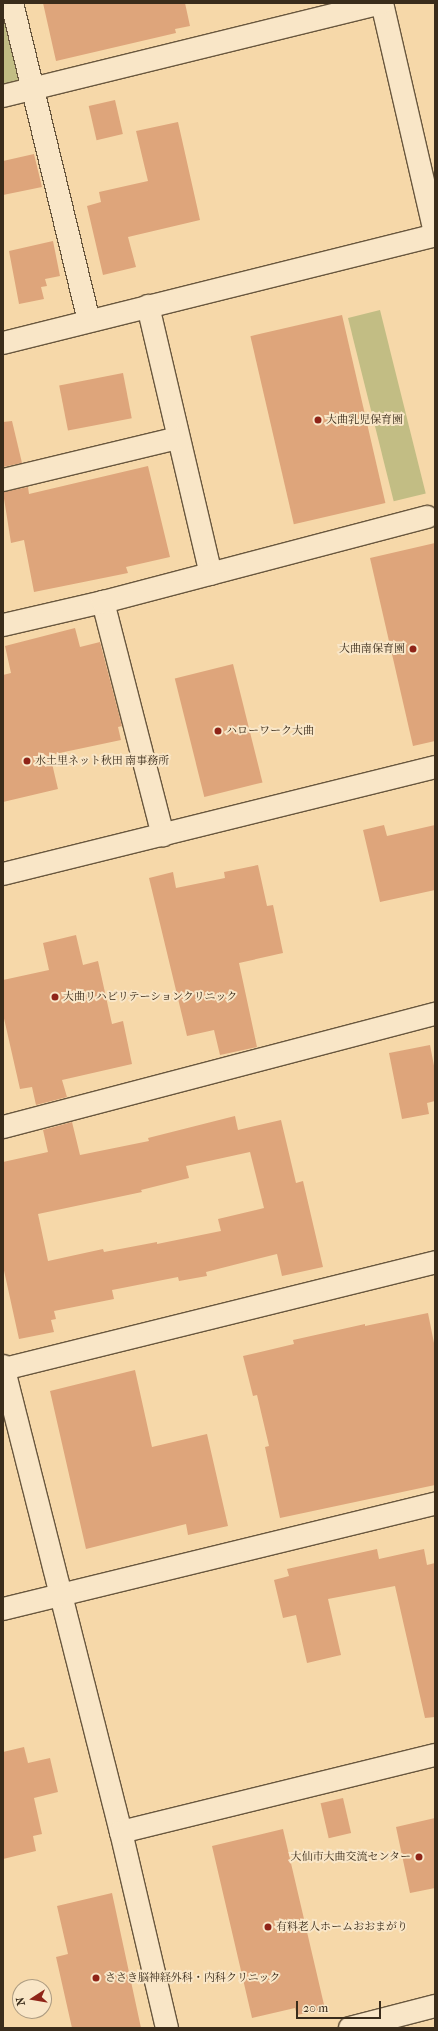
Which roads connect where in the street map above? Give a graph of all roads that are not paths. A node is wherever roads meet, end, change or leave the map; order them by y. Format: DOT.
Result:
graph roads {
  1 [pos="12,3"];
  2 [pos="381,3"];
  3 [pos="32,88"];
  4 [pos="3,96"];
  5 [pos="435,233"];
  6 [pos="148,306"];
  7 [pos="89,321"];
  8 [pos="3,343"];
  9 [pos="178,438"];
  10 [pos="3,480"];
  11 [pos="427,517"];
  12 [pos="211,574"];
  13 [pos="104,602"];
  14 [pos="3,625"];
  15 [pos="435,767"];
  16 [pos="163,835"];
  17 [pos="3,874"];
  18 [pos="435,1014"];
  19 [pos="3,1127"];
  20 [pos="435,1262"];
  21 [pos="3,1368"];
  22 [pos="435,1504"];
  23 [pos="62,1594"];
  24 [pos="3,1608"];
  25 [pos="435,1755"];
  26 [pos="121,1832"];
  27 [pos="435,2006"];
  28 [pos="167,2028"];
  29 [pos="350,2028"];
  1 -- 3 [label="street"];
  2 -- 3 [label="street"];
  2 -- 5 [label="street"];
  3 -- 4 [label="street"];
  3 -- 7 [label="street"];
  5 -- 6 [label="street"];
  6 -- 7 [label="street"];
  6 -- 9 [label="street"];
  7 -- 8 [label="street"];
  9 -- 10 [label="street"];
  9 -- 12 [label="street"];
  11 -- 12 [label="street"];
  12 -- 13 [label="street"];
  13 -- 14 [label="street"];
  13 -- 16 [label="street"];
  15 -- 16 [label="street"];
  16 -- 17 [label="street"];
  18 -- 19 [label="street"];
  20 -- 21 [label="street"];
  21 -- 23 [label="street"];
  22 -- 23 [label="street"];
  23 -- 24 [label="street"];
  23 -- 26 [label="street"];
  25 -- 26 [label="street"];
  26 -- 28 [label="street"];
  27 -- 29 [label="street"];
}
